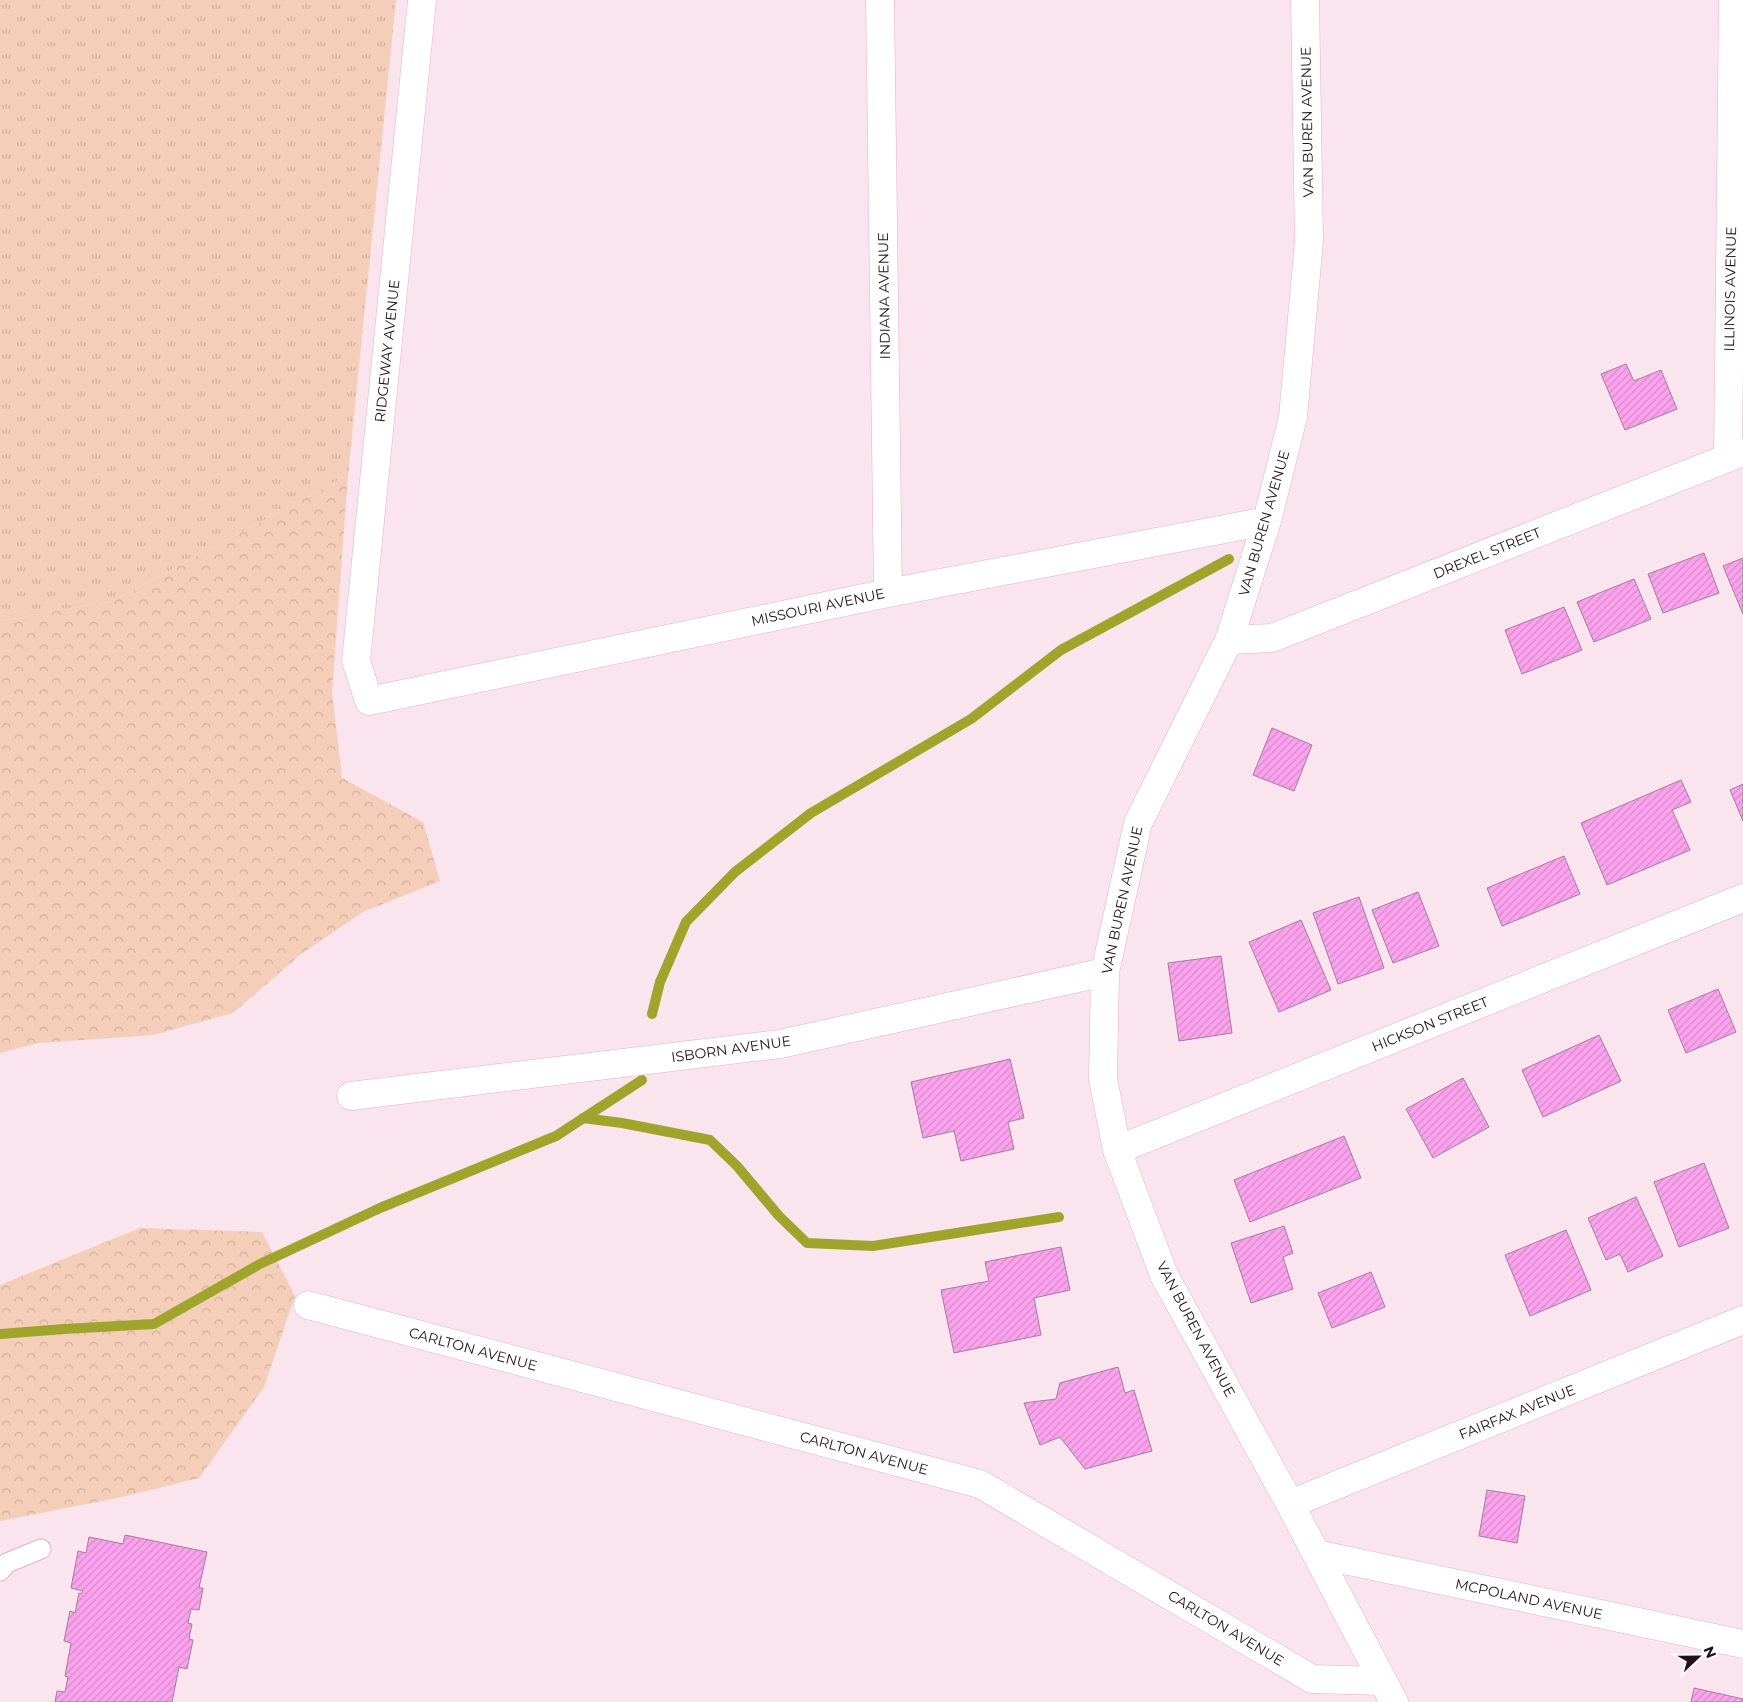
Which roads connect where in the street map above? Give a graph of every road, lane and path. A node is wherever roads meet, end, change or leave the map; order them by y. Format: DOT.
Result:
graph roads {
  1 [pos="422,0"];
  2 [pos="880,0"];
  3 [pos="1305,0"];
  4 [pos="1733,0"];
  5 [pos="1735,455"];
  6 [pos="1267,521"];
  7 [pos="888,593"];
  8 [pos="1229,640"];
  9 [pos="370,701"];
  10 [pos="1743,898"];
  11 [pos="1105,972"];
  12 [pos="351,1096"];
  13 [pos="1118,1150"];
  14 [pos="308,1305"];
  15 [pos="1743,1320"];
  16 [pos="1290,1504"];
  17 [pos="41,1549"];
  18 [pos="1316,1554"];
  19 [pos="0,1571"];
  20 [pos="1743,1644"];
  21 [pos="1382,1695"];
  1 -- 9 [label="street, RIDGEWAY AVENUE"];
  2 -- 7 [label="street, INDIANA AVENUE"];
  3 -- 6 [label="street, VAN BUREN AVENUE"];
  4 -- 5 [label="street, ILLINOIS AVENUE"];
  5 -- 8 [label="street, DREXEL STREET"];
  6 -- 7 [label="street, MISSOURI AVENUE"];
  6 -- 8 [label="street, VAN BUREN AVENUE"];
  7 -- 9 [label="street, MISSOURI AVENUE"];
  8 -- 11 [label="street, VAN BUREN AVENUE"];
  10 -- 13 [label="street, HICKSON STREET"];
  11 -- 12 [label="street, ISBORN AVENUE"];
  11 -- 13 [label="street, VAN BUREN AVENUE"];
  13 -- 16 [label="street, VAN BUREN AVENUE"];
  14 -- 21 [label="street, CARLTON AVENUE"];
  15 -- 16 [label="street, FAIRFAX AVENUE"];
  16 -- 18 [label="street, VAN BUREN AVENUE"];
  17 -- 19 [label="lane"];
  18 -- 20 [label="street, MCPOLAND AVENUE"];
  18 -- 21 [label="street, VAN BUREN AVENUE"];
}
